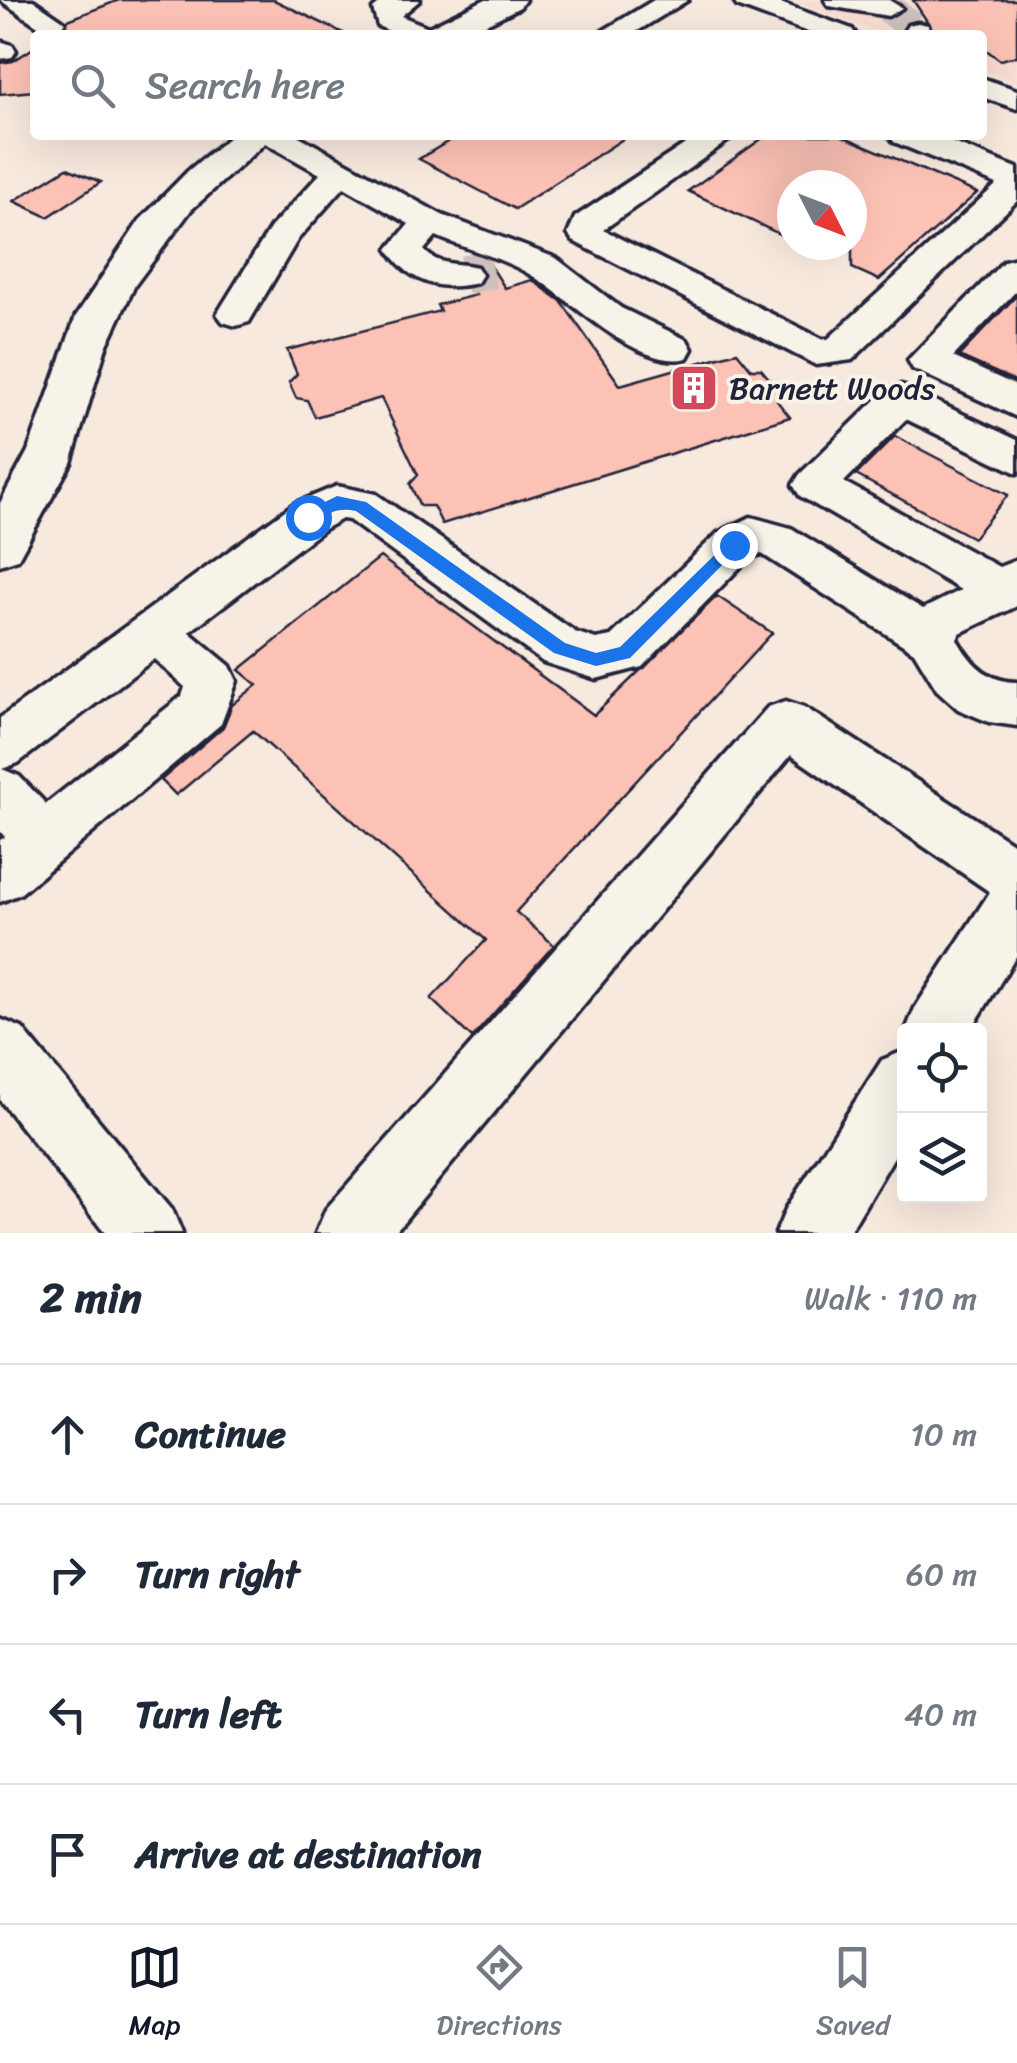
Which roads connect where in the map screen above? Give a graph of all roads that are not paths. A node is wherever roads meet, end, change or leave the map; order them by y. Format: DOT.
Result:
graph roads {
  1 [pos="13,0"];
  2 [pos="406,0"];
  3 [pos="509,0"];
  4 [pos="674,0"];
  5 [pos="747,0"];
  6 [pos="839,0"];
  7 [pos="888,8"];
  8 [pos="52,22"];
  9 [pos="411,30"];
  10 [pos="449,30"];
  11 [pos="619,30"];
  12 [pos="828,30"];
  13 [pos="987,89"];
  14 [pos="1017,100"];
  15 [pos="250,140"];
  16 [pos="283,140"];
  17 [pos="713,140"];
  18 [pos="917,140"];
  19 [pos="340,172"];
  20 [pos="1017,181"];
  21 [pos="430,222"];
  22 [pos="479,264"];
  23 [pos="1017,269"];
  24 [pos="236,314"];
  25 [pos="673,349"];
  26 [pos="1017,403"];
  27 [pos="1017,458"];
  28 [pos="0,545"];
  29 [pos="1010,585"];
  30 [pos="156,631"];
  31 [pos="933,639"];
  32 [pos="1014,714"];
  33 [pos="0,747"];
  34 [pos="0,793"];
  35 [pos="43,840"];
  36 [pos="0,875"];
  37 [pos="1017,878"];
  38 [pos="1017,902"];
  39 [pos="941,1023"];
  40 [pos="0,1050"];
  41 [pos="897,1093"];
  42 [pos="148,1233"];
  43 [pos="350,1233"];
  44 [pos="810,1233"];
  1 -- 8 [label="street"];
  2 -- 9 [label="street"];
  3 -- 10 [label="main road"];
  4 -- 11 [label="street"];
  5 -- 12 [label="street"];
  6 -- 7 [label="street"];
  13 -- 14 [label="street"];
  15 -- 28 [label="main road"];
  16 -- 19 [label="street"];
  17 -- 20 [label="street"];
  18 -- 20 [label="street"];
  19 -- 21 [label="street"];
  19 -- 24 [label="street"];
  21 -- 22 [label="street"];
  21 -- 22 [label="street"];
  22 -- 25 [label="street"];
  23 -- 26 [label="street"];
  27 -- 29 [label="street"];
  29 -- 31 [label="street"];
  30 -- 31 [label="street"];
  30 -- 33 [label="street"];
  30 -- 35 [label="street"];
  31 -- 32 [label="street"];
  34 -- 35 [label="street"];
  35 -- 36 [label="street"];
  37 -- 43 [label="street"];
  38 -- 39 [label="street"];
  40 -- 42 [label="street"];
  41 -- 44 [label="street"];
}
